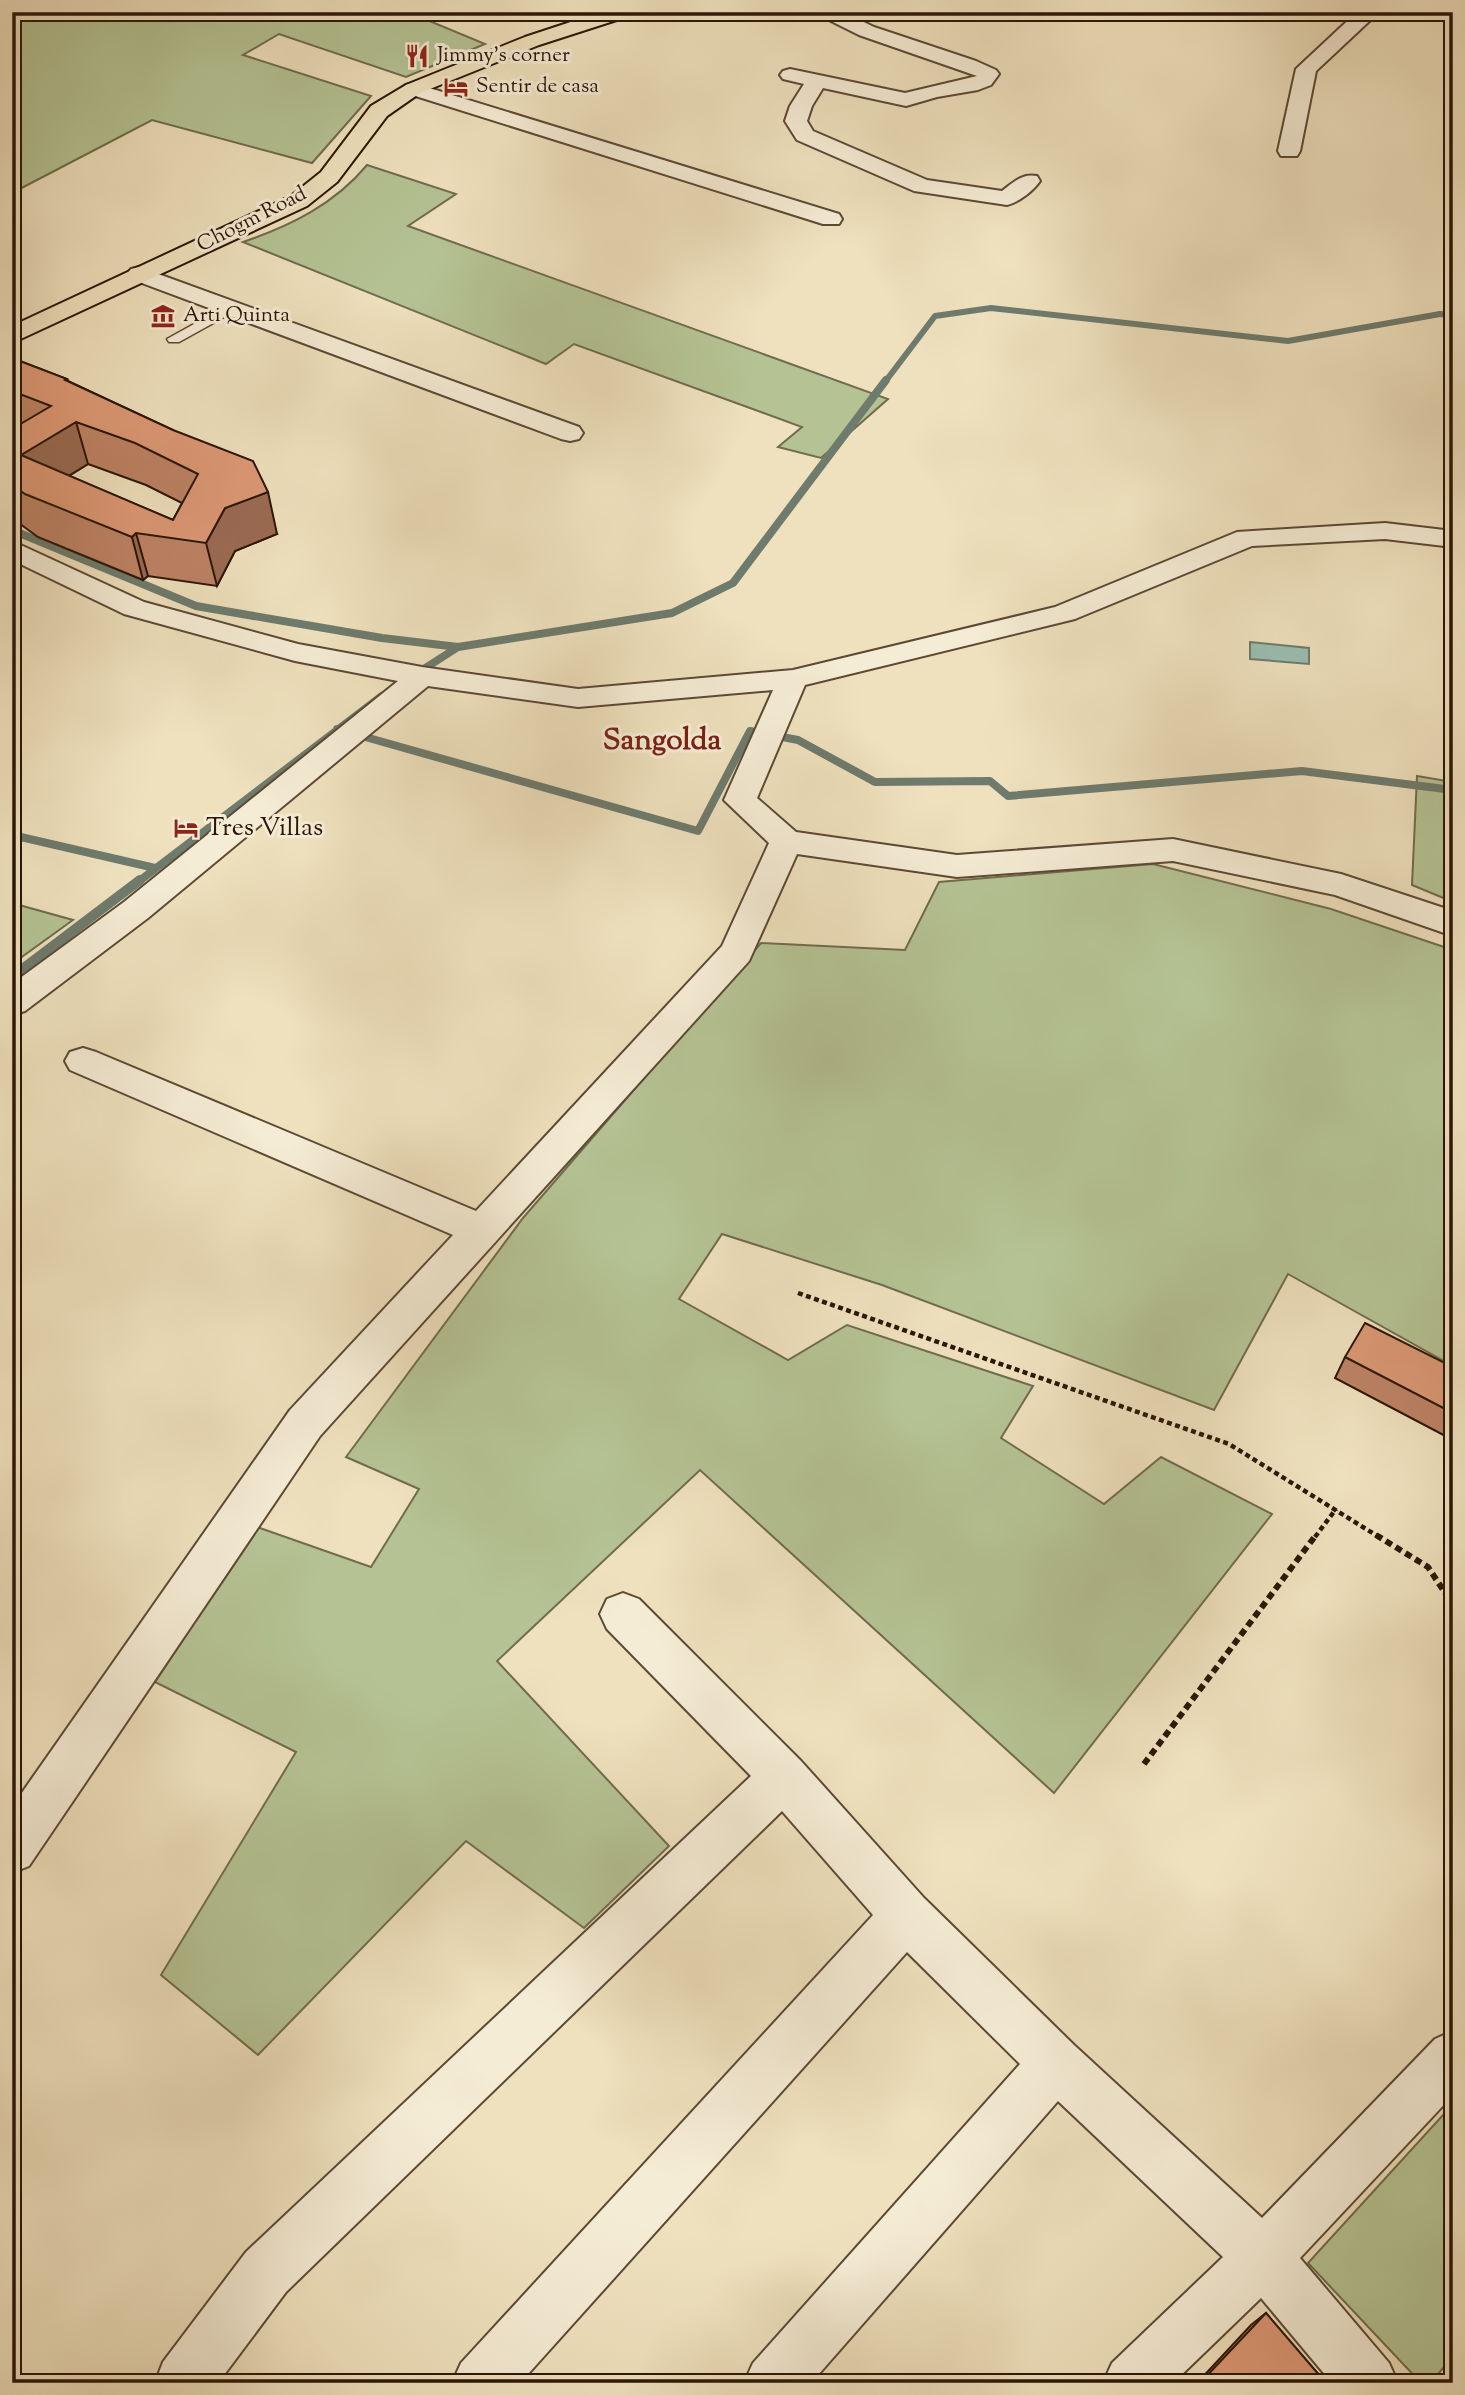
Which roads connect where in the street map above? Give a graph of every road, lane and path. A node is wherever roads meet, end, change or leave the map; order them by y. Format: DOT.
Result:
graph roads {
  1 [pos="622,12"];
  2 [pos="828,12"];
  3 [pos="1369,12"];
  4 [pos="790,75"];
  5 [pos="817,81"];
  6 [pos="413,89"];
  7 [pos="1289,151"];
  8 [pos="1029,181"];
  9 [pos="831,219"];
  10 [pos="139,274"];
  11 [pos="232,307"];
  12 [pos="12,337"];
  13 [pos="174,339"];
  14 [pos="570,433"];
  15 [pos="1453,538"];
  16 [pos="12,549"];
  17 [pos="422,676"];
  18 [pos="793,679"];
  19 [pos="786,841"];
  20 [pos="1453,924"];
  21 [pos="12,1002"];
  22 [pos="83,1061"];
  23 [pos="483,1231"];
  24 [pos="798,1293"];
  25 [pos="1336,1509"];
  26 [pos="1453,1605"];
  27 [pos="624,1614"];
  28 [pos="1144,1763"];
  29 [pos="784,1777"];
  30 [pos="12,1849"];
  31 [pos="906,1916"];
  32 [pos="1453,2057"];
  33 [pos="1056,2063"];
  34 [pos="1262,2257"];
  35 [pos="183,2382"];
  36 [pos="481,2383"];
  37 [pos="773,2383"];
  38 [pos="1132,2383"];
  39 [pos="1368,2383"];
  1 -- 6 [label="main road, Chogm Road"];
  2 -- 5 [label="street"];
  3 -- 7 [label="street"];
  4 -- 5 [label="street"];
  5 -- 8 [label="street"];
  6 -- 9 [label="street"];
  6 -- 10 [label="main road, Chogm Road"];
  10 -- 11 [label="street"];
  10 -- 12 [label="main road, Chogm Road"];
  11 -- 13 [label="lane"];
  11 -- 14 [label="street"];
  15 -- 18 [label="street"];
  16 -- 17 [label="street"];
  17 -- 18 [label="street"];
  17 -- 21 [label="street"];
  18 -- 19 [label="street"];
  19 -- 20 [label="street"];
  19 -- 23 [label="street"];
  22 -- 23 [label="street"];
  23 -- 30 [label="street"];
  24 -- 25 [label="path"];
  25 -- 26 [label="path"];
  25 -- 28 [label="path"];
  27 -- 29 [label="street"];
  29 -- 31 [label="street"];
  29 -- 35 [label="street"];
  31 -- 33 [label="street"];
  31 -- 36 [label="street"];
  32 -- 34 [label="street"];
  33 -- 34 [label="street"];
  33 -- 37 [label="street"];
  34 -- 38 [label="street"];
  34 -- 39 [label="street"];
}
